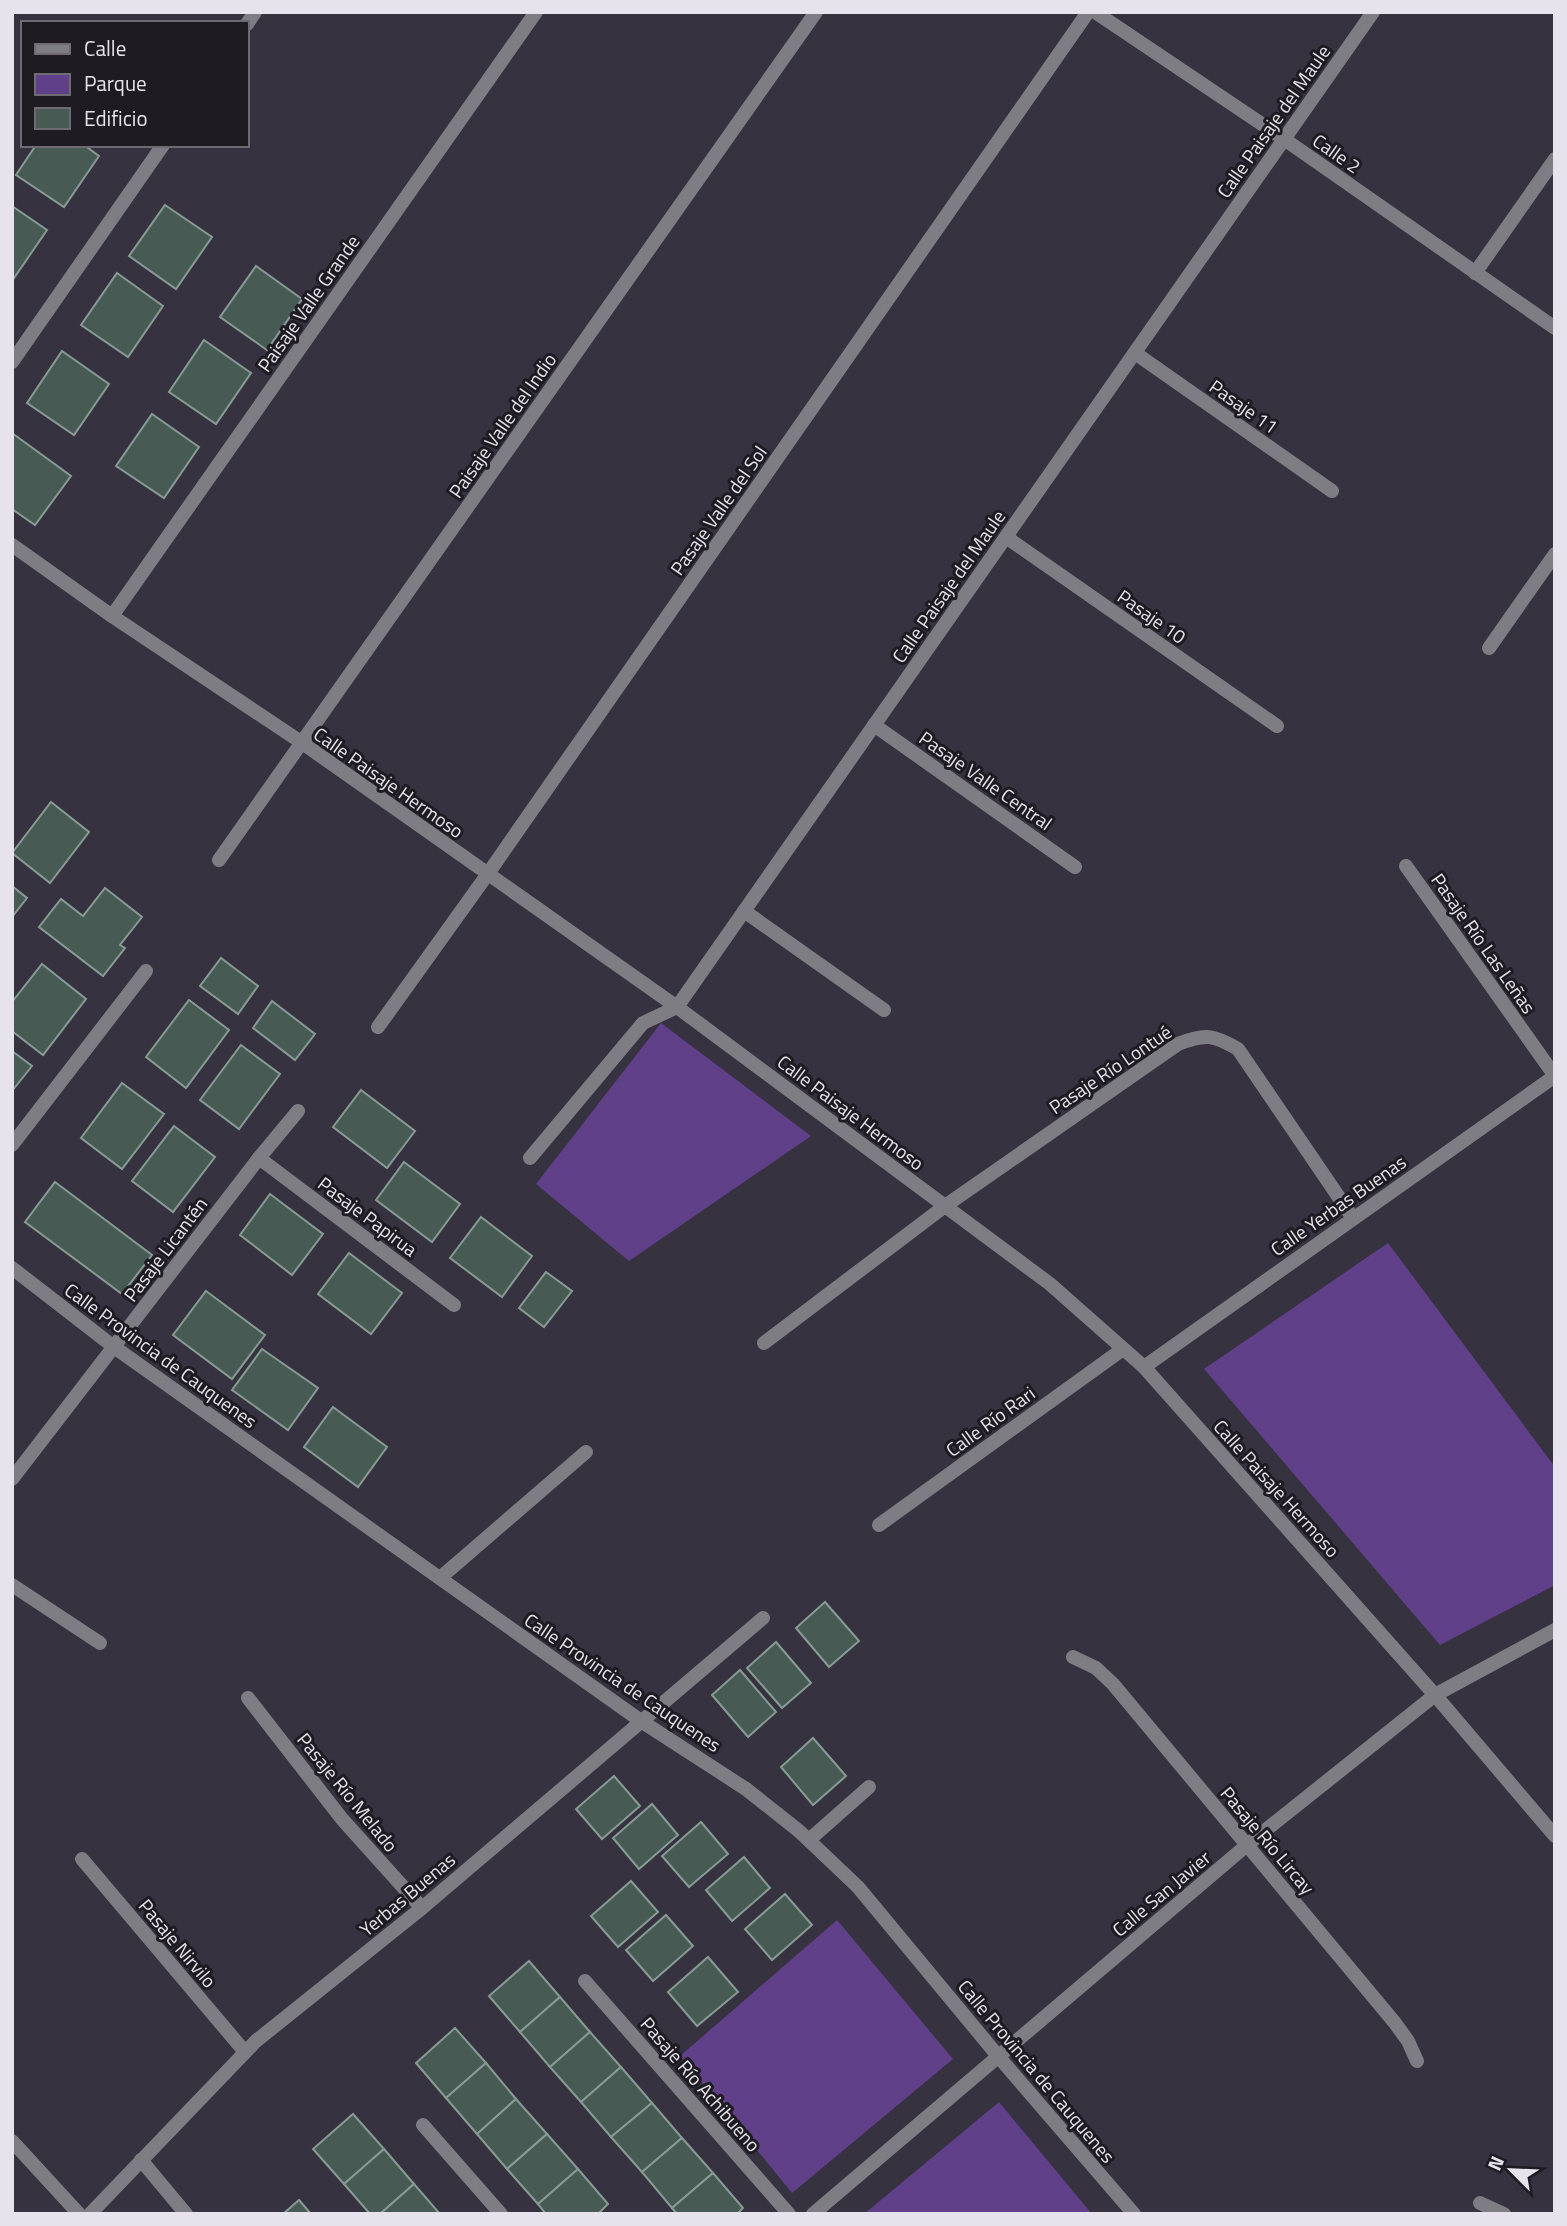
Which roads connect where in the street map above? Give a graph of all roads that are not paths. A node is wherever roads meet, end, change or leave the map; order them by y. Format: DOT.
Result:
graph roads {
  1 [pos="536,12"];
  2 [pos="816,12"];
  3 [pos="1088,12"];
  4 [pos="1094,12"];
  5 [pos="1373,12"];
  6 [pos="1284,139"];
  7 [pos="162,147"];
  8 [pos="1555,159"];
  9 [pos="1475,273"];
  10 [pos="1555,328"];
  11 [pos="1135,353"];
  12 [pos="12,362"];
  13 [pos="1332,491"];
  14 [pos="1006,537"];
  15 [pos="12,545"];
  16 [pos="1555,554"];
  17 [pos="112,616"];
  18 [pos="1489,648"];
  19 [pos="874,725"];
  20 [pos="1277,726"];
  21 [pos="301,743"];
  22 [pos="219,860"];
  23 [pos="1406,866"];
  24 [pos="1075,867"];
  25 [pos="487,875"];
  26 [pos="744,911"];
  27 [pos="146,971"];
  28 [pos="677,1007"];
  29 [pos="884,1010"];
  30 [pos="378,1027"];
  31 [pos="1555,1076"];
  32 [pos="299,1111"];
  33 [pos="12,1145"];
  34 [pos="259,1158"];
  35 [pos="530,1158"];
  36 [pos="945,1206"];
  37 [pos="1353,1218"];
  38 [pos="12,1268"];
  39 [pos="454,1305"];
  40 [pos="764,1343"];
  41 [pos="114,1348"];
  42 [pos="1123,1349"];
  43 [pos="1143,1367"];
  44 [pos="586,1452"];
  45 [pos="12,1479"];
  46 [pos="879,1525"];
  47 [pos="440,1578"];
  48 [pos="12,1585"];
  49 [pos="763,1618"];
  50 [pos="1555,1630"];
  51 [pos="100,1643"];
  52 [pos="1073,1657"];
  53 [pos="1435,1695"];
  54 [pos="248,1699"];
  55 [pos="641,1721"];
  56 [pos="869,1787"];
  57 [pos="1555,1836"];
  58 [pos="809,1840"];
  59 [pos="1247,1845"];
  60 [pos="82,1859"];
  61 [pos="422,1909"];
  62 [pos="584,1980"];
  63 [pos="245,2052"];
  64 [pos="998,2056"];
  65 [pos="1418,2061"];
  66 [pos="423,2125"];
  67 [pos="12,2141"];
  68 [pos="141,2160"];
  69 [pos="1480,2203"];
  70 [pos="79,2214"];
  71 [pos="90,2214"];
  72 [pos="186,2214"];
  73 [pos="501,2214"];
  74 [pos="789,2214"];
  75 [pos="813,2214"];
  76 [pos="1134,2214"];
  77 [pos="1504,2214"];
  1 -- 17 [label="street, Paisaje Valle Grande"];
  2 -- 21 [label="street, Paisaje Valle del Indio"];
  3 -- 25 [label="street, Pasaje Valle del Sol"];
  4 -- 6 [label="street, Calle 2"];
  5 -- 6 [label="street, Calle Paisaje del Maule"];
  6 -- 9 [label="street, Calle 2"];
  6 -- 11 [label="street, Calle Paisaje del Maule"];
  7 -- 12 [label="street"];
  8 -- 9 [label="street"];
  9 -- 10 [label="street, Calle 2"];
  11 -- 13 [label="street, Pasaje 11"];
  11 -- 14 [label="street, Calle Paisaje del Maule"];
  14 -- 19 [label="street, Calle Paisaje del Maule"];
  14 -- 20 [label="street, Pasaje 10"];
  15 -- 17 [label="street, Calle Paisaje Hermoso"];
  16 -- 18 [label="street"];
  17 -- 21 [label="street, Calle Paisaje Hermoso"];
  19 -- 24 [label="street, Pasaje Valle Central"];
  19 -- 26 [label="street, Calle Paisaje del Maule"];
  21 -- 22 [label="street, Paisaje Valle del Indio"];
  21 -- 25 [label="street, Calle Paisaje Hermoso"];
  23 -- 31 [label="street, Pasaje Río Las Leñas"];
  25 -- 28 [label="street, Calle Paisaje Hermoso"];
  25 -- 30 [label="street, Pasaje Valle del Sol"];
  26 -- 28 [label="street, Calle Paisaje del Maule"];
  26 -- 29 [label="street"];
  27 -- 33 [label="street"];
  28 -- 35 [label="street, Calle Paisaje del Maule"];
  28 -- 36 [label="street, Calle Paisaje Hermoso"];
  31 -- 37 [label="street, Calle Yerbas Buenas"];
  32 -- 34 [label="street, Pasaje Licantén"];
  34 -- 39 [label="street, Pasaje Papirua"];
  34 -- 41 [label="street, Pasaje Licantén"];
  36 -- 37 [label="street, Pasaje Río Lontué"];
  36 -- 40 [label="street, Pasaje Río Lontué"];
  36 -- 42 [label="street, Calle Paisaje Hermoso"];
  37 -- 43 [label="street, Calle Yerbas Buenas"];
  38 -- 41 [label="street, Calle Provincia de Cauquenes"];
  41 -- 45 [label="street, Pasaje Licantén"];
  41 -- 47 [label="street, Calle Provincia de Cauquenes"];
  42 -- 43 [label="street, Calle Paisaje Hermoso"];
  42 -- 46 [label="street, Calle Río Rari"];
  43 -- 53 [label="street, Calle Paisaje Hermoso"];
  44 -- 47 [label="street"];
  47 -- 55 [label="street, Calle Provincia de Cauquenes"];
  48 -- 51 [label="street"];
  49 -- 55 [label="street, Yerbas Buenas"];
  50 -- 53 [label="street, Calle San Javier"];
  52 -- 59 [label="street, Pasaje Río Lircay"];
  53 -- 57 [label="street, Calle Paisaje Hermoso"];
  53 -- 59 [label="street, Calle San Javier"];
  54 -- 61 [label="street, Pasaje Río Melado"];
  55 -- 58 [label="street, Calle Provincia de Cauquenes"];
  55 -- 61 [label="street, Yerbas Buenas"];
  56 -- 58 [label="street"];
  58 -- 64 [label="street, Calle Provincia de Cauquenes"];
  59 -- 64 [label="street, Calle San Javier"];
  59 -- 65 [label="street, Pasaje Río Lircay"];
  60 -- 63 [label="street, Pasaje Nirvilo"];
  61 -- 63 [label="street, Yerbas Buenas"];
  62 -- 74 [label="street, Pasaje Río Achibueno"];
  63 -- 68 [label="street, Yerbas Buenas"];
  64 -- 75 [label="street, Calle San Javier"];
  64 -- 76 [label="street, Calle Provincia de Cauquenes"];
  66 -- 73 [label="street"];
  67 -- 70 [label="street"];
  68 -- 71 [label="street, Yerbas Buenas"];
  68 -- 72 [label="street"];
  69 -- 77 [label="street"];
}
